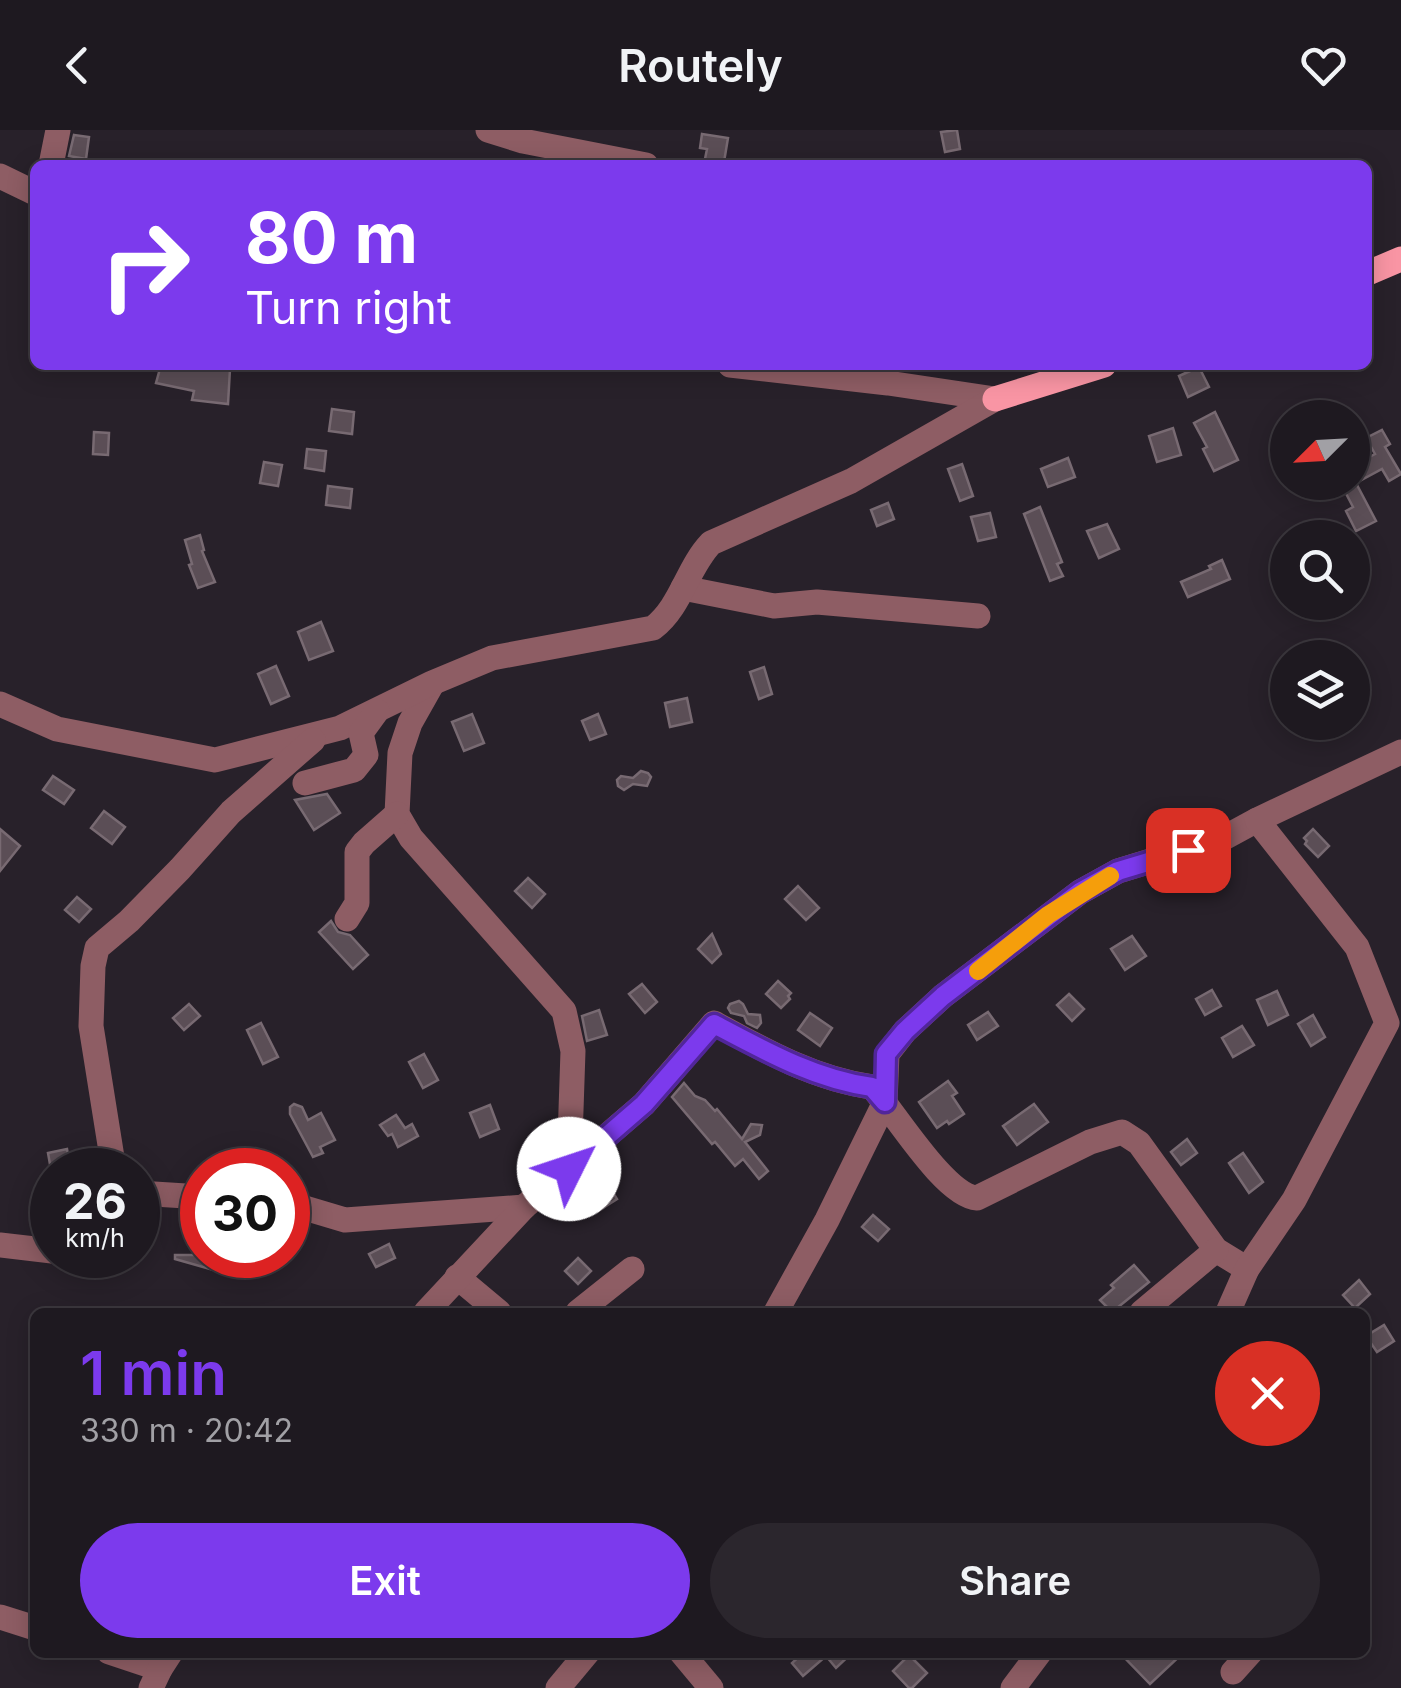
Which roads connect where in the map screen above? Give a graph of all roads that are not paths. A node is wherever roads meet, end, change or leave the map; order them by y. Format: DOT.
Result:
graph roads {
  1 [pos="58,130"];
  2 [pos="488,130"];
  3 [pos="51,160"];
  4 [pos="621,160"];
  5 [pos="0,176"];
  6 [pos="30,191"];
  7 [pos="1401,259"];
  8 [pos="1372,272"];
  9 [pos="817,370"];
  10 [pos="1088,370"];
  11 [pos="886,374"];
  12 [pos="995,399"];
  13 [pos="683,588"];
  14 [pos="978,616"];
  15 [pos="432,683"];
  16 [pos="0,704"];
  17 [pos="378,710"];
  18 [pos="318,735"];
  19 [pos="1401,752"];
  20 [pos="305,783"];
  21 [pos="397,814"];
  22 [pos="1257,820"];
  23 [pos="347,919"];
  24 [pos="885,1102"];
  25 [pos="110,1148"];
  26 [pos="569,1169"];
  27 [pos="524,1207"];
  28 [pos="310,1210"];
  29 [pos="0,1245"];
  30 [pos="30,1248"];
  31 [pos="1216,1250"];
  32 [pos="632,1269"];
  33 [pos="1247,1269"];
  34 [pos="458,1276"];
  35 [pos="430,1308"];
  36 [pos="494,1308"];
  37 [pos="583,1308"];
  38 [pos="778,1308"];
  39 [pos="1147,1308"];
  40 [pos="1230,1308"];
  41 [pos="0,1617"];
  42 [pos="30,1626"];
  43 [pos="126,1658"];
  44 [pos="583,1658"];
  45 [pos="685,1658"];
  46 [pos="1036,1658"];
  47 [pos="1245,1658"];
  48 [pos="161,1670"];
  49 [pos="1232,1672"];
  50 [pos="558,1688"];
  51 [pos="711,1688"];
  52 [pos="1013,1688"];
  1 -- 3 [label="street"];
  2 -- 4 [label="street"];
  5 -- 6 [label="street"];
  7 -- 8 [label="main road"];
  9 -- 11 [label="street"];
  10 -- 12 [label="main road"];
  11 -- 12 [label="street"];
  12 -- 13 [label="street"];
  13 -- 14 [label="street"];
  13 -- 15 [label="street"];
  15 -- 17 [label="street"];
  15 -- 21 [label="street"];
  16 -- 18 [label="street"];
  17 -- 18 [label="street"];
  17 -- 20 [label="street"];
  18 -- 25 [label="street"];
  19 -- 22 [label="street"];
  21 -- 23 [label="street"];
  21 -- 26 [label="street"];
  22 -- 24 [label="street"];
  22 -- 33 [label="street"];
  24 -- 26 [label="street"];
  24 -- 31 [label="street"];
  24 -- 38 [label="street"];
  26 -- 27 [label="street"];
  27 -- 28 [label="street"];
  27 -- 34 [label="street"];
  29 -- 30 [label="street"];
  31 -- 33 [label="street"];
  31 -- 39 [label="street"];
  32 -- 37 [label="street"];
  33 -- 40 [label="street"];
  34 -- 35 [label="street"];
  34 -- 36 [label="street"];
  41 -- 42 [label="street"];
  43 -- 48 [label="street"];
  44 -- 50 [label="street"];
  45 -- 51 [label="street"];
  46 -- 52 [label="street"];
  47 -- 49 [label="street"];
}
